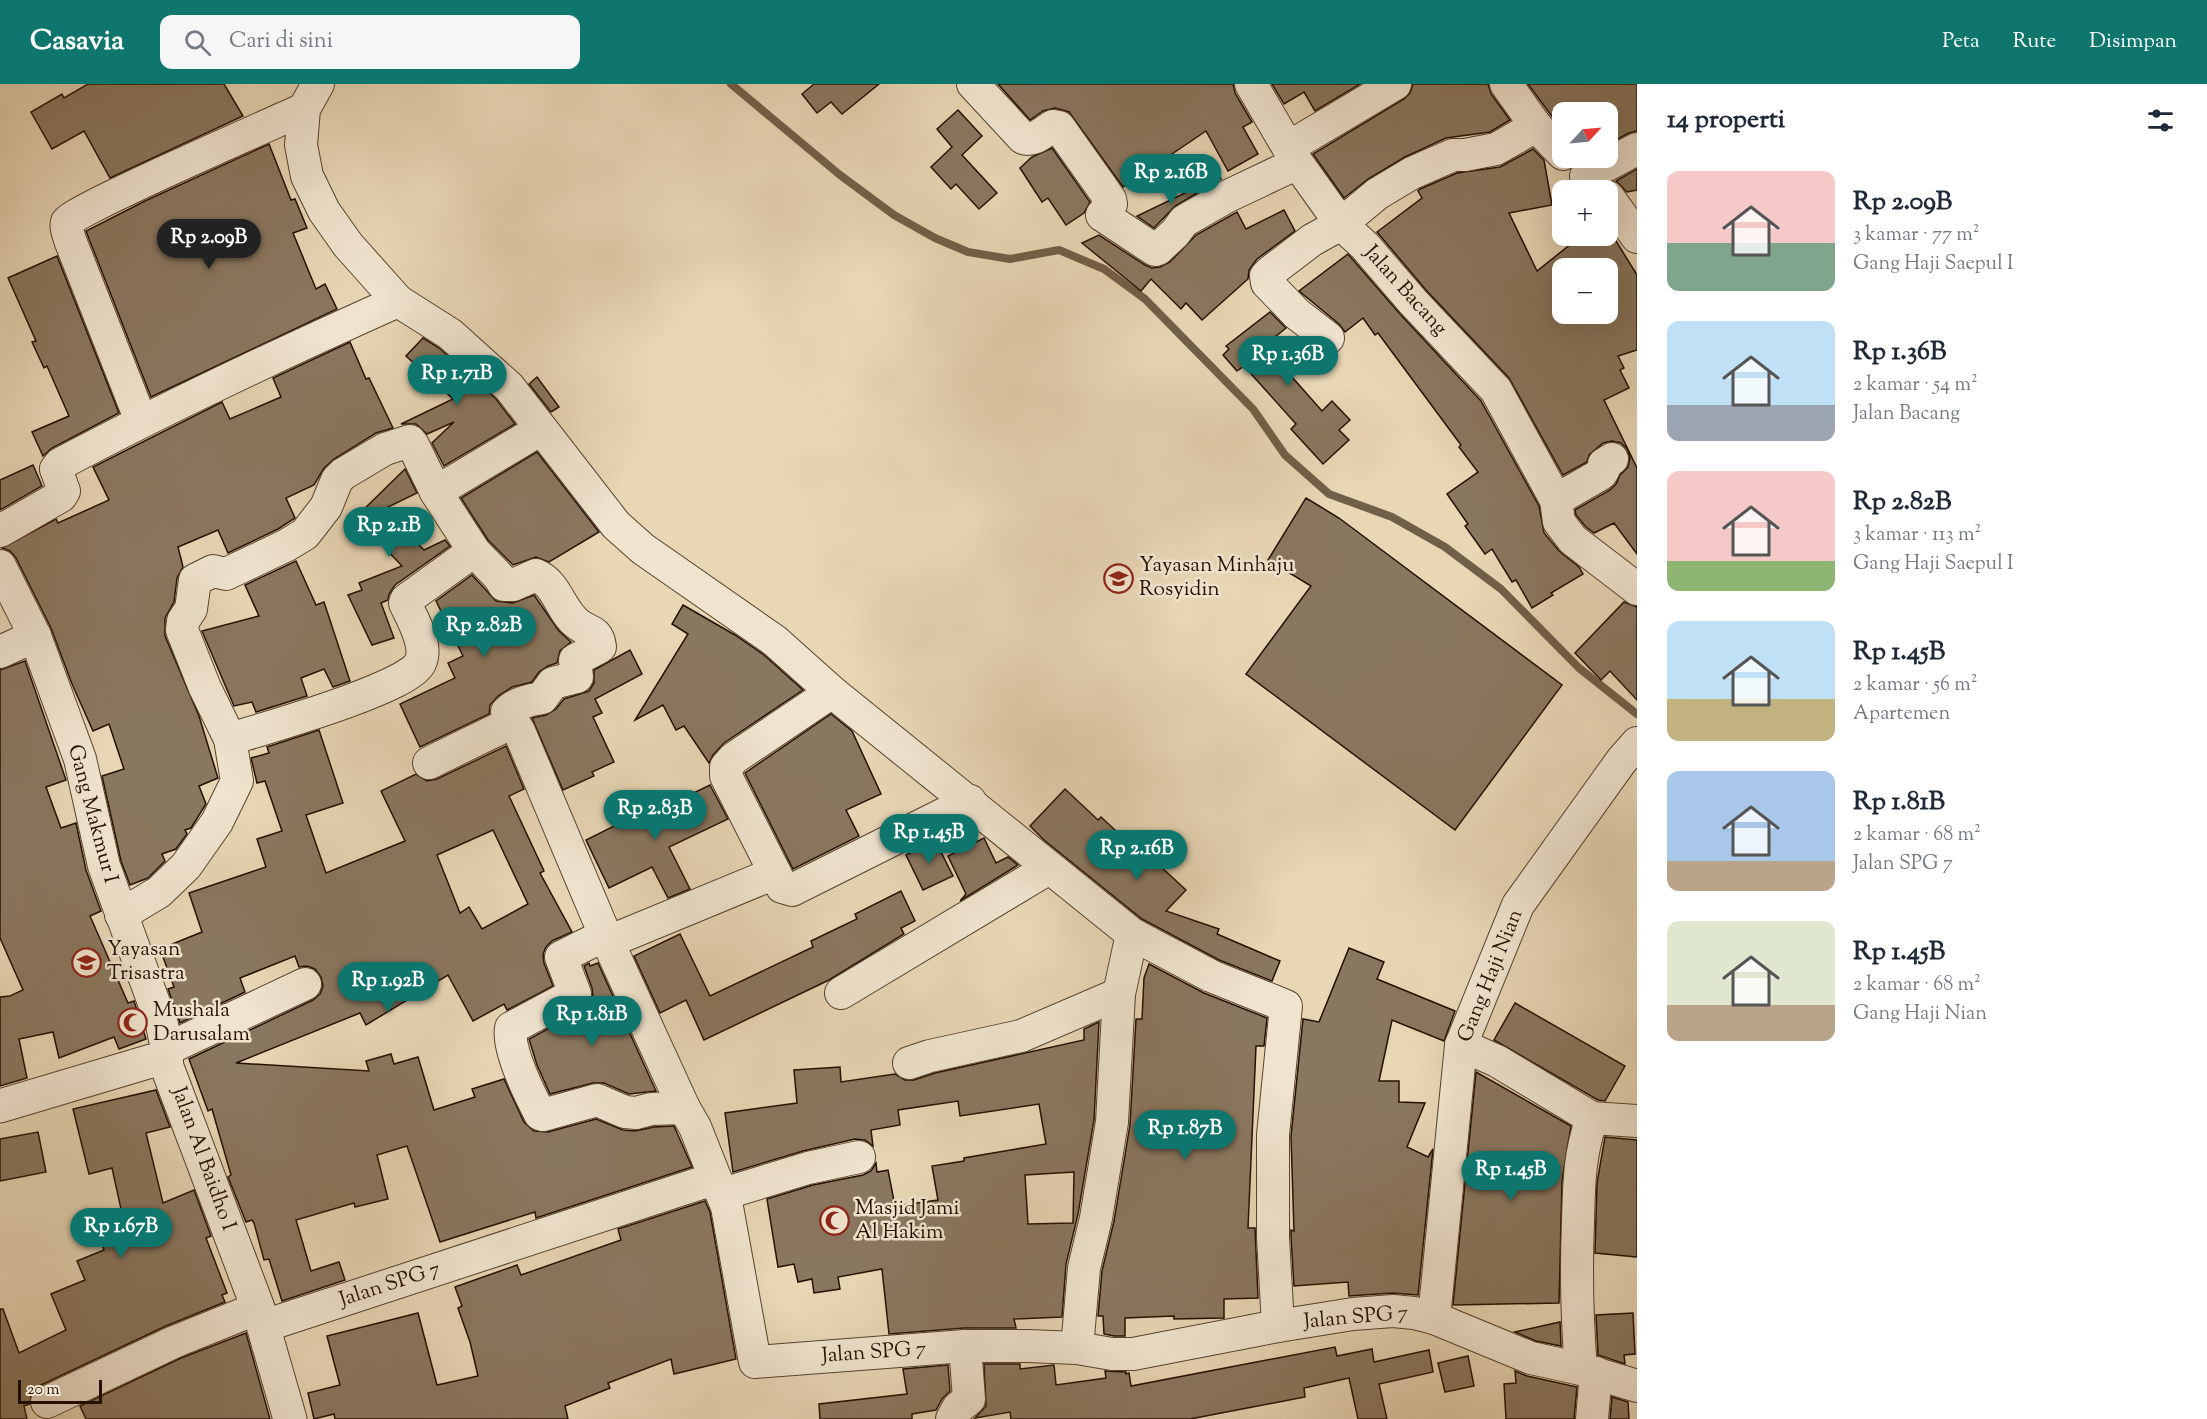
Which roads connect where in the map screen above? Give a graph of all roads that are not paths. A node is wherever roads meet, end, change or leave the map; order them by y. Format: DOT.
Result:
graph roads {
  1 [pos="974,84"];
  2 [pos="1251,84"];
  3 [pos="1395,84"];
  4 [pos="1506,84"];
  5 [pos="311,97"];
  6 [pos="1536,126"];
  7 [pos="1552,143"];
  8 [pos="1637,149"];
  9 [pos="1293,154"];
  10 [pos="1591,180"];
  11 [pos="1618,213"];
  12 [pos="1341,224"];
  13 [pos="1637,237"];
  14 [pos="398,301"];
  15 [pos="1328,338"];
  16 [pos="141,421"];
  17 [pos="541,429"];
  18 [pos="1612,459"];
  19 [pos="436,492"];
  20 [pos="1556,500"];
  21 [pos="0,531"];
  22 [pos="474,551"];
  23 [pos="0,566"];
  24 [pos="1637,589"];
  25 [pos="35,636"];
  26 [pos="0,652"];
  27 [pos="832,692"];
  28 [pos="513,722"];
  29 [pos="230,739"];
  30 [pos="1629,752"];
  31 [pos="429,763"];
  32 [pos="970,801"];
  33 [pos="1049,868"];
  34 [pos="775,873"];
  35 [pos="121,915"];
  36 [pos="1132,934"];
  37 [pos="606,939"];
  38 [pos="305,984"];
  39 [pos="841,993"];
  40 [pos="1119,994"];
  41 [pos="1461,1046"];
  42 [pos="167,1058"];
  43 [pos="909,1063"];
  44 [pos="0,1106"];
  45 [pos="684,1108"];
  46 [pos="1592,1118"];
  47 [pos="1637,1121"];
  48 [pos="859,1157"];
  49 [pos="719,1187"];
  50 [pos="261,1317"];
  51 [pos="1434,1318"];
  52 [pos="1278,1326"];
  53 [pos="965,1346"];
  54 [pos="1077,1348"];
  55 [pos="1589,1371"];
  56 [pos="1637,1386"];
  57 [pos="47,1402"];
  58 [pos="290,1419"];
  59 [pos="952,1419"];
  60 [pos="1592,1419"];
  1 -- 9 [label="street"];
  2 -- 9 [label="street, Jalan Bacang"];
  3 -- 9 [label="street"];
  4 -- 6 [label="street"];
  5 -- 14 [label="street"];
  5 -- 16 [label="street"];
  6 -- 7 [label="street"];
  6 -- 12 [label="street"];
  8 -- 10 [label="street"];
  9 -- 12 [label="street, Jalan Bacang"];
  11 -- 13 [label="street"];
  12 -- 15 [label="street"];
  12 -- 20 [label="street, Jalan Bacang"];
  14 -- 16 [label="street"];
  14 -- 17 [label="street"];
  16 -- 21 [label="street"];
  17 -- 19 [label="street"];
  17 -- 27 [label="street"];
  18 -- 20 [label="street"];
  19 -- 22 [label="street"];
  19 -- 29 [label="street"];
  20 -- 24 [label="street, Jalan Bacang"];
  22 -- 28 [label="street"];
  22 -- 29 [label="street"];
  23 -- 25 [label="street, Gang Makmur I"];
  25 -- 26 [label="street"];
  25 -- 35 [label="street, Gang Makmur I"];
  27 -- 32 [label="street"];
  27 -- 34 [label="street"];
  28 -- 31 [label="street"];
  28 -- 37 [label="street"];
  29 -- 35 [label="street"];
  30 -- 41 [label="street, Gang Haji Nian"];
  32 -- 33 [label="street"];
  32 -- 34 [label="street"];
  33 -- 36 [label="street"];
  33 -- 39 [label="street"];
  34 -- 37 [label="street"];
  35 -- 42 [label="street, Gang Makmur I"];
  36 -- 40 [label="street"];
  36 -- 52 [label="street"];
  37 -- 45 [label="street"];
  37 -- 45 [label="street"];
  38 -- 42 [label="street"];
  40 -- 43 [label="street"];
  40 -- 54 [label="street"];
  41 -- 46 [label="street"];
  41 -- 51 [label="street, Gang Haji Nian"];
  42 -- 44 [label="street, Jalan Al Baidho I"];
  42 -- 50 [label="street, Jalan Al Baidho I"];
  45 -- 49 [label="street"];
  46 -- 47 [label="street"];
  46 -- 55 [label="street"];
  48 -- 49 [label="street"];
  49 -- 50 [label="street, Jalan SPG 7"];
  49 -- 53 [label="street, Jalan SPG 7"];
  50 -- 57 [label="street, Jalan SPG 7"];
  50 -- 58 [label="street, Jalan Al Baidho I"];
  51 -- 52 [label="street, Jalan SPG 7"];
  51 -- 55 [label="street, Jalan SPG 7"];
  52 -- 54 [label="street, Jalan SPG 7"];
  53 -- 54 [label="street, Jalan SPG 7"];
  53 -- 59 [label="street"];
  55 -- 56 [label="street, Jalan SPG 7"];
  55 -- 60 [label="street"];
}
